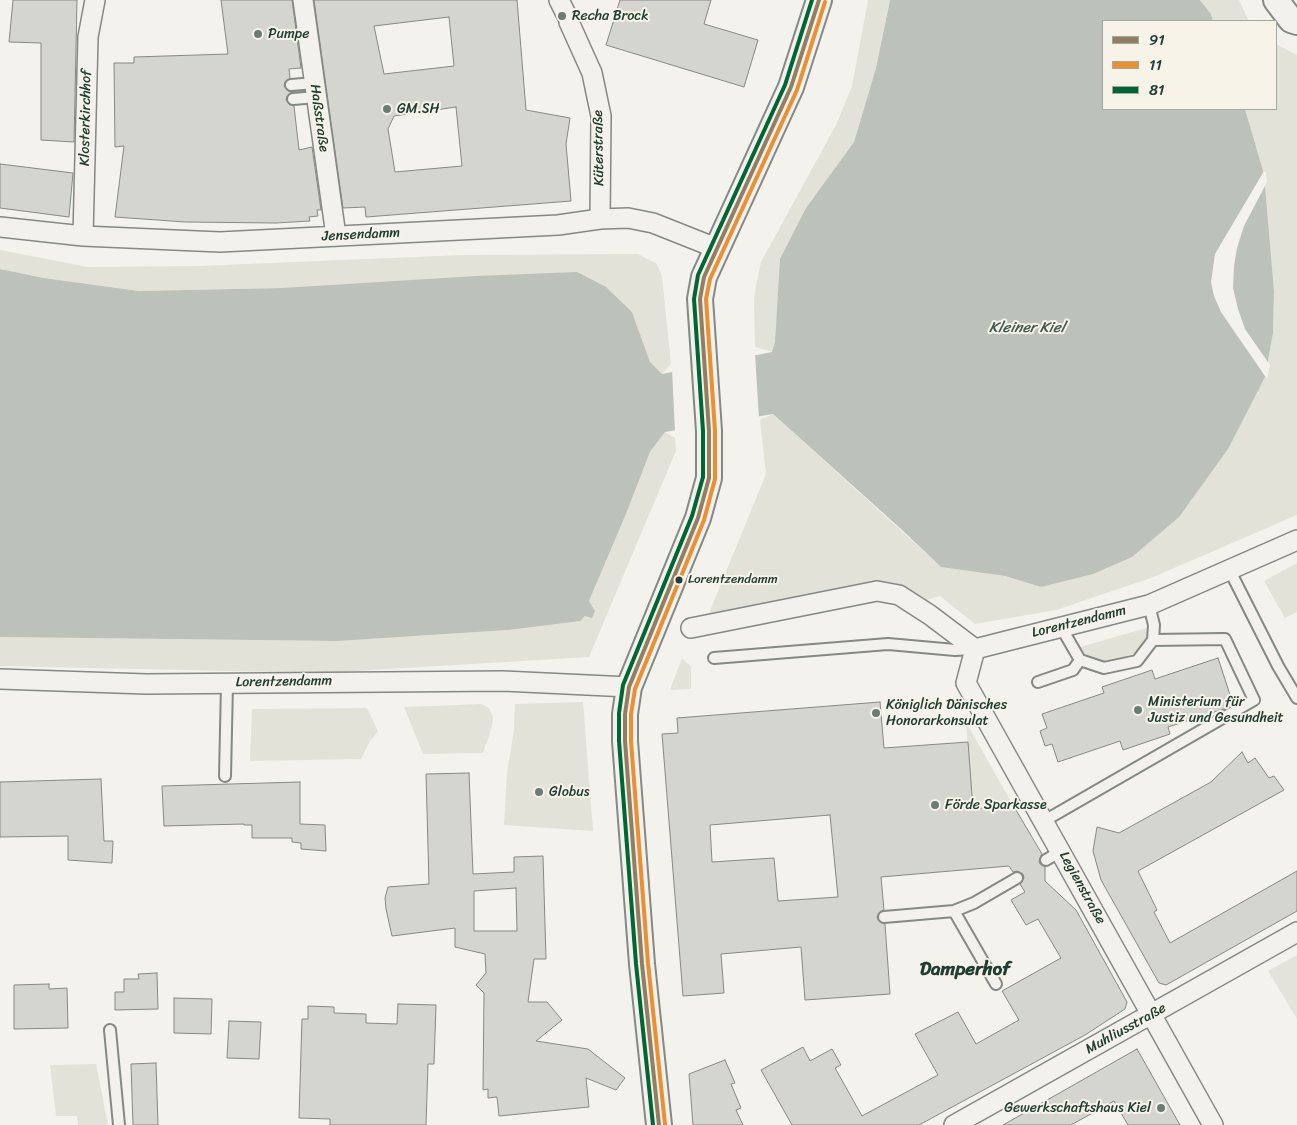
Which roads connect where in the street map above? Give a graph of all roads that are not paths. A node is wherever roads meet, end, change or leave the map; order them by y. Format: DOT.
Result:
graph roads {
  1 [pos="95,0"];
  2 [pos="303,0"];
  3 [pos="819,0"];
  4 [pos="1276,0"];
  5 [pos="565,12"];
  6 [pos="1297,22"];
  7 [pos="291,85"];
  8 [pos="316,90"];
  9 [pos="293,99"];
  10 [pos="600,219"];
  11 [pos="0,227"];
  12 [pos="83,236"];
  13 [pos="336,236"];
  14 [pos="716,248"];
  15 [pos="1297,540"];
  16 [pos="1229,569"];
  17 [pos="1149,605"];
  18 [pos="1060,627"];
  19 [pos="691,628"];
  20 [pos="1152,640"];
  21 [pos="975,649"];
  22 [pos="714,658"];
  23 [pos="1080,660"];
  24 [pos="0,679"];
  25 [pos="1038,682"];
  26 [pos="227,684"];
  27 [pos="629,687"];
  28 [pos="1297,698"];
  29 [pos="225,776"];
  30 [pos="1044,821"];
  31 [pos="1017,878"];
  32 [pos="954,911"];
  33 [pos="884,917"];
  34 [pos="1297,932"];
  35 [pos="996,984"];
  36 [pos="1152,1014"];
  37 [pos="110,1030"];
  38 [pos="119,1125"];
  39 [pos="659,1125"];
  40 [pos="954,1125"];
  41 [pos="1213,1125"];
  1 -- 12 [label="street, Klosterkirchhof"];
  2 -- 8 [label="street, Haßstraße"];
  3 -- 14 [label="street"];
  4 -- 6 [label="street"];
  5 -- 10 [label="street, Küterstraße"];
  7 -- 8 [label="lane"];
  8 -- 9 [label="lane"];
  8 -- 13 [label="street, Haßstraße"];
  10 -- 13 [label="street, Jensendamm"];
  10 -- 14 [label="street, Jensendamm"];
  11 -- 12 [label="street, Jensendamm"];
  12 -- 13 [label="street, Jensendamm"];
  14 -- 27 [label="street"];
  15 -- 16 [label="street, Lorentzendamm"];
  16 -- 17 [label="street, Lorentzendamm"];
  16 -- 28 [label="lane"];
  17 -- 18 [label="street, Lorentzendamm"];
  17 -- 20 [label="lane"];
  18 -- 21 [label="street, Lorentzendamm"];
  18 -- 23 [label="lane"];
  19 -- 21 [label="street"];
  20 -- 23 [label="lane"];
  20 -- 30 [label="lane"];
  21 -- 22 [label="lane"];
  21 -- 30 [label="street, Legienstraße"];
  23 -- 25 [label="lane"];
  24 -- 26 [label="street, Lorentzendamm"];
  26 -- 27 [label="street, Lorentzendamm"];
  26 -- 29 [label="lane"];
  27 -- 39 [label="street"];
  30 -- 36 [label="street, Legienstraße"];
  31 -- 32 [label="lane"];
  32 -- 33 [label="lane"];
  32 -- 35 [label="lane"];
  34 -- 36 [label="street, Muhliusstraße"];
  36 -- 40 [label="street, Muhliusstraße"];
  36 -- 41 [label="street, Legienstraße"];
  37 -- 38 [label="lane"];
}
